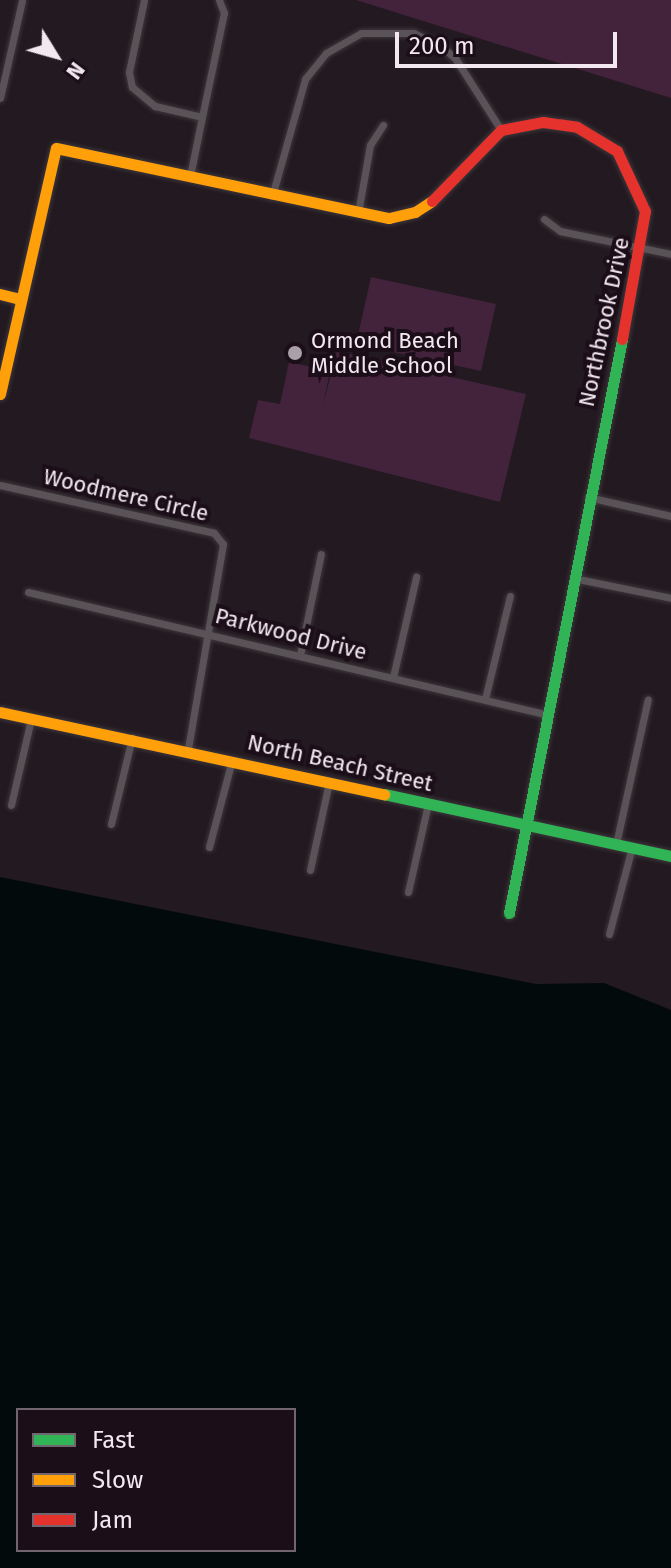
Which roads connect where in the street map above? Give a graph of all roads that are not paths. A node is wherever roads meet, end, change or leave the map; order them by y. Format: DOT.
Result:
graph roads {
  1 [pos="22,0"];
  2 [pos="144,0"];
  3 [pos="219,0"];
  4 [pos="0,98"];
  5 [pos="202,117"];
  6 [pos="383,125"];
  7 [pos="501,130"];
  8 [pos="189,179"];
  9 [pos="272,196"];
  10 [pos="358,215"];
  11 [pos="544,219"];
  12 [pos="642,248"];
  13 [pos="671,254"];
  14 [pos="0,294"];
  15 [pos="20,299"];
  16 [pos="0,394"];
  17 [pos="0,485"];
  18 [pos="588,497"];
  19 [pos="670,513"];
  20 [pos="321,554"];
  21 [pos="416,577"];
  22 [pos="573,578"];
  23 [pos="28,592"];
  24 [pos="510,596"];
  25 [pos="671,598"];
  26 [pos="210,633"];
  27 [pos="300,655"];
  28 [pos="393,677"];
  29 [pos="485,699"];
  30 [pos="648,699"];
  31 [pos="0,712"];
  32 [pos="545,714"];
  33 [pos="31,719"];
  34 [pos="132,736"];
  35 [pos="188,749"];
  36 [pos="232,760"];
  37 [pos="329,782"];
  38 [pos="428,804"];
  39 [pos="11,805"];
  40 [pos="111,824"];
  41 [pos="529,825"];
  42 [pos="616,844"];
  43 [pos="209,847"];
  44 [pos="632,847"];
  45 [pos="671,856"];
  46 [pos="310,870"];
  47 [pos="408,892"];
  48 [pos="509,913"];
  49 [pos="609,934"];
  1 -- 4 [label="street"];
  2 -- 5 [label="street"];
  3 -- 5 [label="street"];
  5 -- 8 [label="street"];
  6 -- 10 [label="street"];
  7 -- 9 [label="street"];
  7 -- 10 [label="street"];
  7 -- 12 [label="street, Northbrook Drive"];
  8 -- 9 [label="street"];
  8 -- 15 [label="street"];
  9 -- 10 [label="street"];
  11 -- 12 [label="street"];
  12 -- 13 [label="street"];
  12 -- 18 [label="street, Northbrook Drive"];
  14 -- 15 [label="street"];
  15 -- 16 [label="street"];
  17 -- 26 [label="street, Woodmere Circle"];
  18 -- 19 [label="street"];
  18 -- 22 [label="street, Northbrook Drive"];
  20 -- 27 [label="street"];
  21 -- 28 [label="street"];
  22 -- 25 [label="street"];
  22 -- 32 [label="street, Northbrook Drive"];
  23 -- 26 [label="street, Parkwood Drive"];
  24 -- 29 [label="street"];
  26 -- 27 [label="street, Parkwood Drive"];
  26 -- 35 [label="street, Woodmere Circle"];
  27 -- 28 [label="street, Parkwood Drive"];
  28 -- 29 [label="street, Parkwood Drive"];
  29 -- 32 [label="street, Parkwood Drive"];
  30 -- 42 [label="street"];
  31 -- 33 [label="street, North Beach Street"];
  32 -- 41 [label="street, Northbrook Drive"];
  33 -- 34 [label="street, North Beach Street"];
  33 -- 39 [label="street"];
  34 -- 35 [label="street, North Beach Street"];
  34 -- 40 [label="street"];
  35 -- 36 [label="street, North Beach Street"];
  36 -- 37 [label="street, North Beach Street"];
  36 -- 43 [label="street"];
  37 -- 38 [label="street, North Beach Street"];
  37 -- 46 [label="street"];
  38 -- 41 [label="street, North Beach Street"];
  38 -- 47 [label="street"];
  41 -- 42 [label="street, North Beach Street"];
  41 -- 48 [label="street, Northbrook Drive"];
  42 -- 44 [label="street, North Beach Street"];
  44 -- 45 [label="street, North Beach Street"];
  44 -- 49 [label="street"];
}
